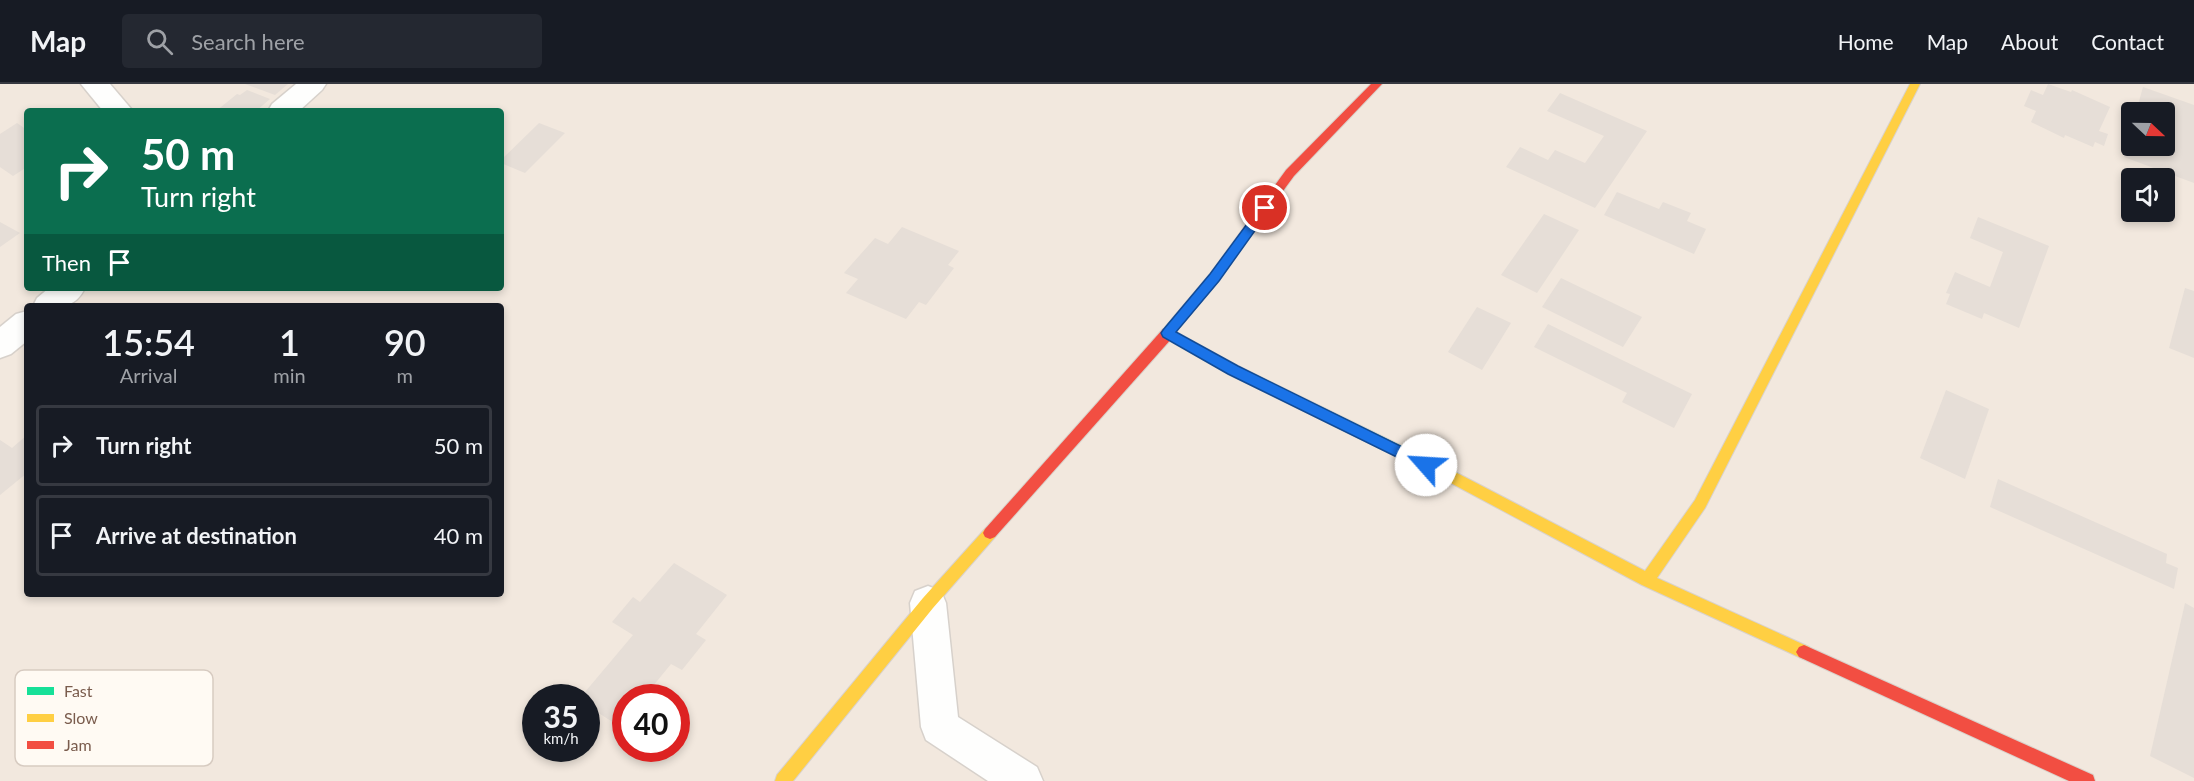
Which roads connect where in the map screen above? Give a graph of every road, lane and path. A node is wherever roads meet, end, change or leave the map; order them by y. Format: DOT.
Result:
graph roads {
  1 [pos="94,84"];
  2 [pos="314,84"];
  3 [pos="1377,84"];
  4 [pos="1915,84"];
  5 [pos="116,108"];
  6 [pos="286,108"];
  7 [pos="66,291"];
  8 [pos="52,303"];
  9 [pos="24,325"];
  10 [pos="1168,333"];
  11 [pos="0,345"];
  12 [pos="1647,580"];
  13 [pos="928,603"];
  14 [pos="783,781"];
  15 [pos="1023,781"];
  16 [pos="2087,781"];
  1 -- 5 [label="street"];
  2 -- 6 [label="street"];
  3 -- 10 [label="street"];
  4 -- 12 [label="street"];
  7 -- 8 [label="street"];
  9 -- 11 [label="street"];
  10 -- 12 [label="street"];
  10 -- 13 [label="street"];
  12 -- 16 [label="street"];
  13 -- 14 [label="street"];
  13 -- 15 [label="street"];
}
